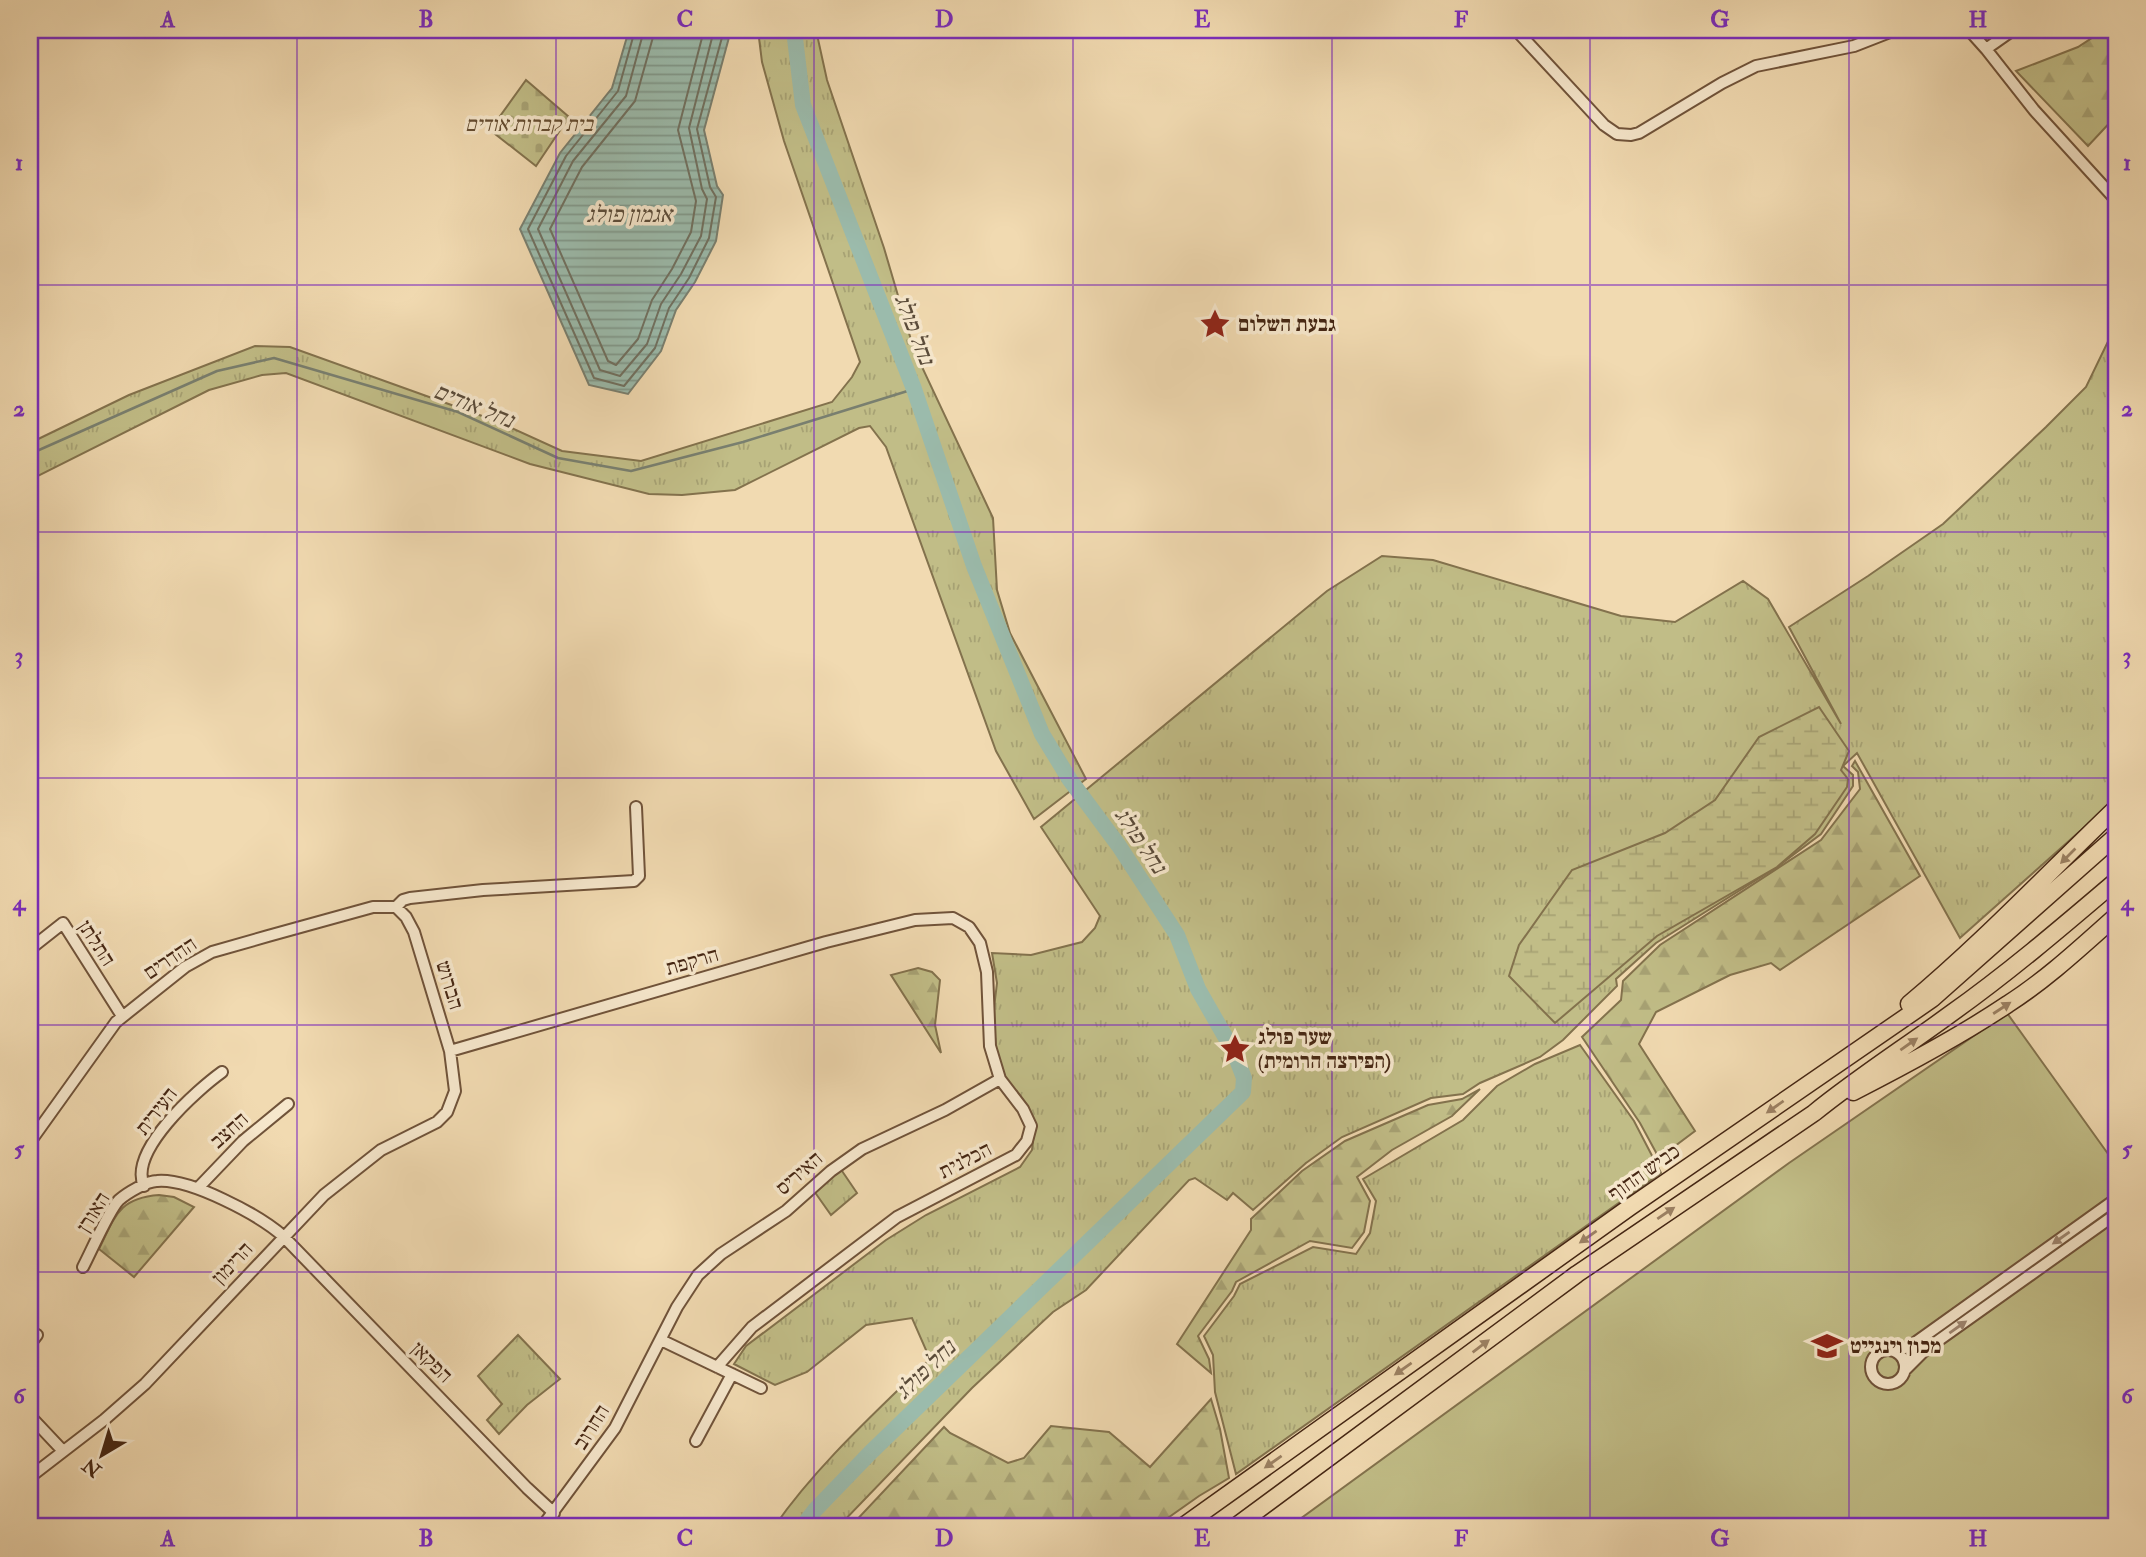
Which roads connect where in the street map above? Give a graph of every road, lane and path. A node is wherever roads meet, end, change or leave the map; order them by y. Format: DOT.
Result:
graph roads {
  1 [pos="1516,30"];
  2 [pos="1969,30"];
  3 [pos="2013,30"];
  4 [pos="1890,31"];
  5 [pos="1986,49"];
  6 [pos="2116,200"];
  7 [pos="636,807"];
  8 [pos="2116,808"];
  9 [pos="2116,836"];
  10 [pos="2116,881"];
  11 [pos="396,907"];
  12 [pos="2116,916"];
  13 [pos="946,918"];
  14 [pos="2116,932"];
  15 [pos="30,949"];
  16 [pos="2071,956"];
  17 [pos="122,1016"];
  18 [pos="450,1051"];
  19 [pos="1831,1068"];
  20 [pos="222,1072"];
  21 [pos="1000,1079"];
  22 [pos="455,1080"];
  23 [pos="288,1104"];
  24 [pos="1814,1112"];
  25 [pos="30,1142"];
  26 [pos="144,1186"];
  27 [pos="199,1187"];
  28 [pos="2116,1199"];
  29 [pos="2116,1214"];
  30 [pos="284,1236"];
  31 [pos="83,1267"];
  32 [pos="661,1340"];
  33 [pos="1893,1350"];
  34 [pos="717,1367"];
  35 [pos="1905,1370"];
  36 [pos="732,1374"];
  37 [pos="761,1388"];
  38 [pos="30,1416"];
  39 [pos="696,1441"];
  40 [pos="64,1451"];
  41 [pos="30,1477"];
  42 [pos="555,1513"];
  43 [pos="542,1527"];
  44 [pos="1182,1527"];
  45 [pos="1235,1527"];
  1 -- 4 [label="street"];
  2 -- 5 [label="street"];
  3 -- 5 [label="street"];
  5 -- 6 [label="street"];
  7 -- 11 [label="street, ההדרים"];
  8 -- 19 [label="highway, one-way"];
  9 -- 19 [label="highway, כביש החוף"];
  24 -- 10 [label="highway, one-way"];
  11 -- 17 [label="street, ההדרים"];
  11 -- 18 [label="street, הברוש"];
  12 -- 16 [label="highway"];
  13 -- 18 [label="street, הרקפת"];
  13 -- 21 [label="street, הכלנית"];
  14 -- 16 [label="highway"];
  15 -- 17 [label="street, התלתן"];
  24 -- 16 [label="highway, one-way"];
  17 -- 25 [label="street, ההדרים"];
  18 -- 22 [label="street, הברוש"];
  19 -- 44 [label="highway, כביש החוף, one-way"];
  20 -- 26 [label="street, העירית"];
  21 -- 32 [label="street, האיריס"];
  21 -- 34 [label="street, הכלנית"];
  22 -- 30 [label="street, הרימון"];
  23 -- 27 [label="street, החצב"];
  45 -- 24 [label="highway, one-way"];
  26 -- 27 [label="street, הפקאן"];
  26 -- 31 [label="street, האורן"];
  27 -- 30 [label="street, הפקאן"];
  28 -- 33 [label="street, one-way"];
  35 -- 29 [label="street, one-way"];
  30 -- 40 [label="street, הרימון"];
  30 -- 42 [label="street, הפקאן"];
  32 -- 34 [label="street"];
  32 -- 42 [label="street, החרוב"];
  33 -- 35 [label="street"];
  33 -- 35 [label="street"];
  34 -- 36 [label="street"];
  36 -- 37 [label="street"];
  36 -- 39 [label="street"];
  38 -- 40 [label="street"];
  40 -- 41 [label="street, הרימון"];
  42 -- 43 [label="street, החרוב"];
}
